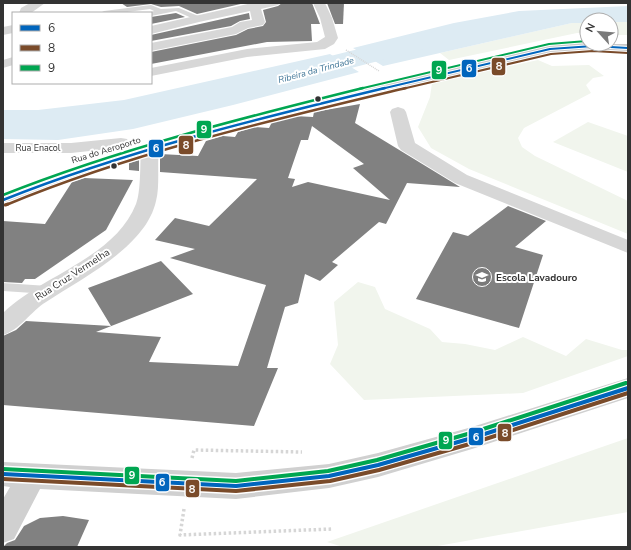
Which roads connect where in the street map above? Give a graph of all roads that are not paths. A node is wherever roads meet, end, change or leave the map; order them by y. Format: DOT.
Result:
graph roads {
  1 [pos="39,3"];
  2 [pos="274,3"];
  3 [pos="319,3"];
  4 [pos="254,6"];
  5 [pos="160,11"];
  6 [pos="25,12"];
  7 [pos="112,12"];
  8 [pos="152,15"];
  9 [pos="199,18"];
  10 [pos="152,30"];
  11 [pos="579,40"];
  12 [pos="152,47"];
  13 [pos="628,48"];
  14 [pos="152,72"];
  15 [pos="398,112"];
  16 [pos="121,144"];
  17 [pos="4,149"];
  18 [pos="150,150"];
  19 [pos="3,186"];
  20 [pos="3,200"];
  21 [pos="628,247"];
  22 [pos="3,287"];
  23 [pos="48,290"];
  24 [pos="3,327"];
  25 [pos="628,388"];
  26 [pos="17,475"];
  27 [pos="3,529"];
  1 -- 6 [label="street"];
  2 -- 4 [label="street"];
  3 -- 14 [label="street"];
  4 -- 9 [label="street"];
  4 -- 12 [label="street"];
  5 -- 7 [label="lane"];
  5 -- 8 [label="lane"];
  5 -- 9 [label="lane"];
  9 -- 10 [label="street"];
  11 -- 16 [label="main road, Rua do Aeroporto"];
  13 -- 18 [label="main road, Rua do Aeroporto"];
  15 -- 21 [label="street"];
  16 -- 17 [label="street, Rua Enacol"];
  16 -- 19 [label="main road, Rua do Aeroporto"];
  18 -- 20 [label="main road, Rua do Aeroporto"];
  18 -- 23 [label="street, Rua Cruz Vermelha"];
  22 -- 23 [label="lane"];
  23 -- 24 [label="street, Rua Cruz Vermelha"];
  25 -- 26 [label="street"];
  26 -- 27 [label="street"];
}
